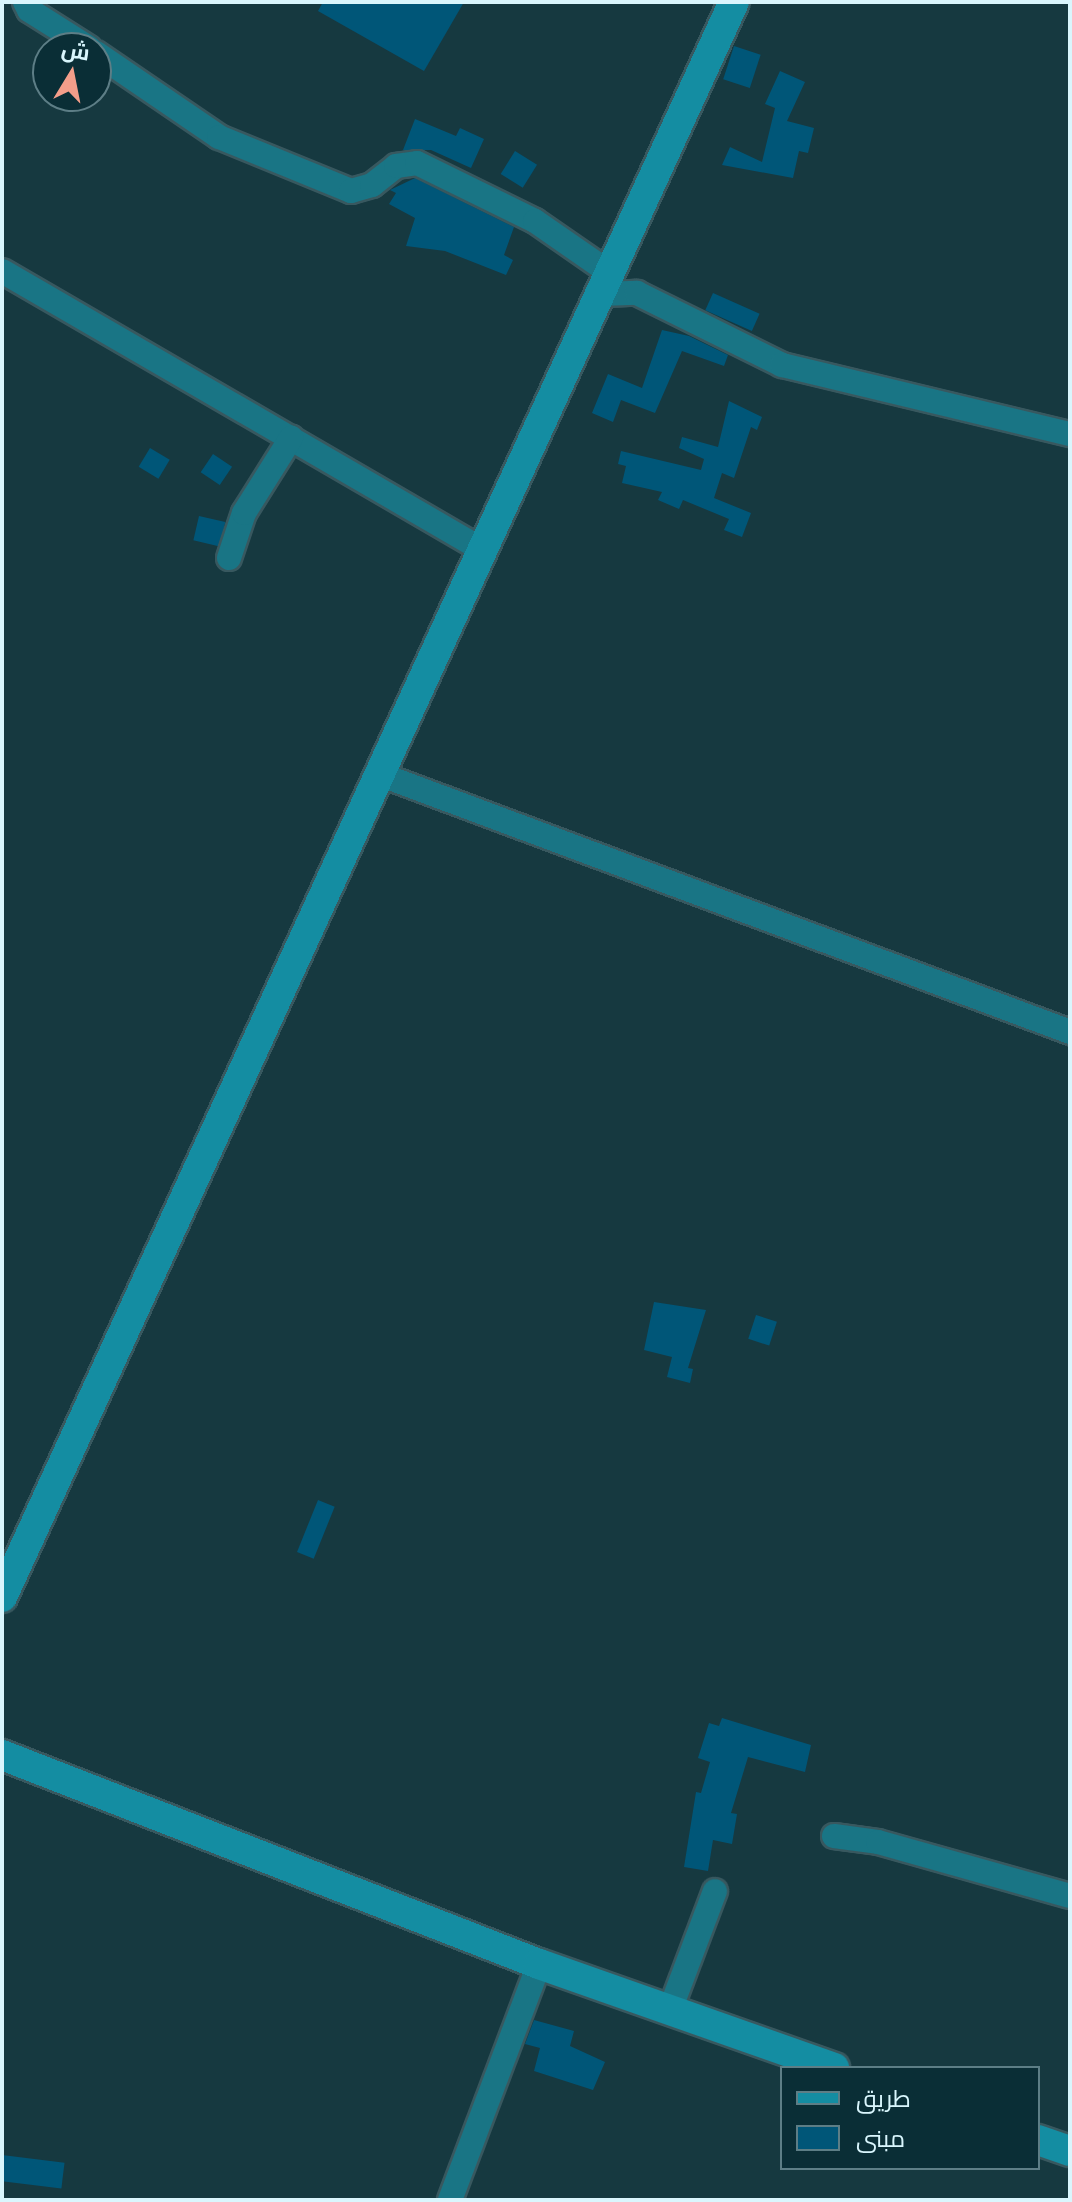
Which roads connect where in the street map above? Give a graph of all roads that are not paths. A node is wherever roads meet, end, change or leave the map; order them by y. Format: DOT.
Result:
graph roads {
  1 [pos="25,2"];
  2 [pos="734,2"];
  3 [pos="64,32"];
  4 [pos="112,64"];
  5 [pos="2,271"];
  6 [pos="605,284"];
  7 [pos="1070,434"];
  8 [pos="291,438"];
  9 [pos="483,550"];
  10 [pos="229,558"];
  11 [pos="379,774"];
  12 [pos="1070,1032"];
  13 [pos="2,1597"];
  14 [pos="6,1759"];
  15 [pos="834,1836"];
  16 [pos="715,1891"];
  17 [pos="1070,1896"];
  18 [pos="539,1964"];
  19 [pos="670,2010"];
  20 [pos="828,2066"];
  21 [pos="1040,2141"];
  22 [pos="1070,2151"];
  23 [pos="450,2200"];
  1 -- 3 [label="street"];
  2 -- 6 [label="main road"];
  4 -- 6 [label="street"];
  5 -- 8 [label="street"];
  6 -- 7 [label="street"];
  6 -- 9 [label="main road"];
  8 -- 9 [label="street"];
  8 -- 10 [label="street"];
  9 -- 11 [label="main road"];
  11 -- 12 [label="street"];
  11 -- 13 [label="main road"];
  14 -- 18 [label="main road"];
  15 -- 17 [label="street"];
  16 -- 19 [label="street"];
  18 -- 19 [label="main road"];
  18 -- 23 [label="street"];
  19 -- 20 [label="main road"];
  21 -- 22 [label="main road"];
}
